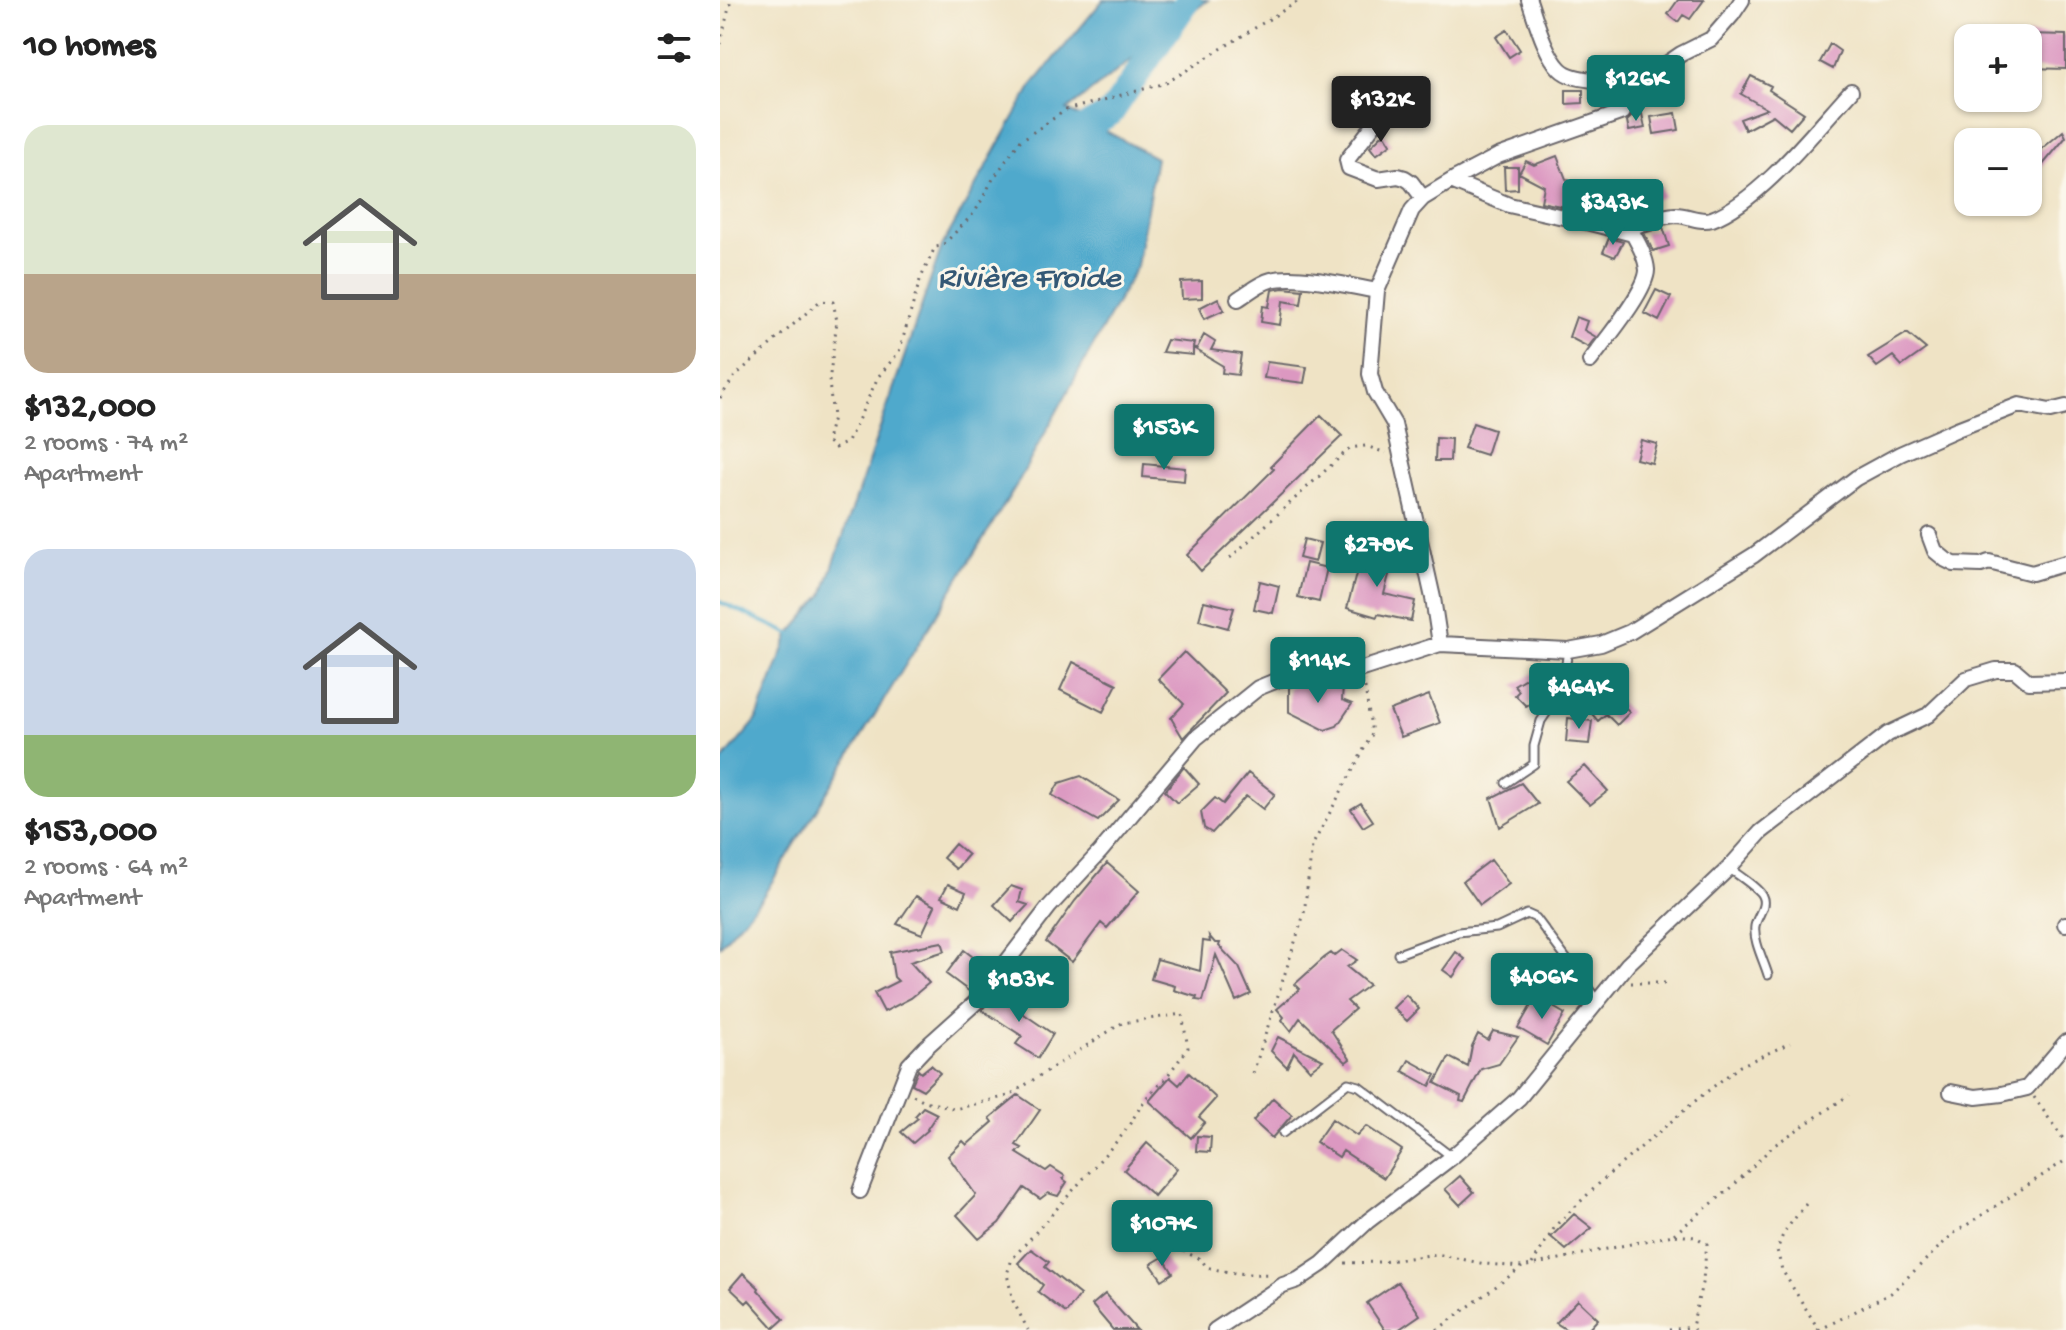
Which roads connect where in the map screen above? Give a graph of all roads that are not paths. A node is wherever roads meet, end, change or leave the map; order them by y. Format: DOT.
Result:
graph roads {
  1 [pos="1529,0"];
  2 [pos="1742,0"];
  3 [pos="1851,91"];
  4 [pos="1624,93"];
  5 [pos="1376,122"];
  6 [pos="1451,181"];
  7 [pos="1423,198"];
  8 [pos="1623,231"];
  9 [pos="1377,291"];
  10 [pos="1238,299"];
  11 [pos="1590,361"];
  12 [pos="2066,407"];
  13 [pos="1929,535"];
  14 [pos="2066,563"];
  15 [pos="1440,644"];
  16 [pos="1568,650"];
  17 [pos="2066,681"];
  18 [pos="1506,783"];
  19 [pos="1729,868"];
  20 [pos="1398,954"];
  21 [pos="1768,975"];
  22 [pos="1597,1000"];
  23 [pos="2066,1042"];
  24 [pos="1951,1092"];
  25 [pos="1283,1133"];
  26 [pos="1452,1157"];
  27 [pos="860,1191"];
  28 [pos="1215,1330"];
  1 -- 4 [label="street"];
  2 -- 4 [label="street"];
  3 -- 8 [label="street"];
  4 -- 6 [label="street"];
  5 -- 7 [label="street"];
  6 -- 7 [label="street"];
  6 -- 8 [label="street"];
  7 -- 9 [label="street"];
  8 -- 11 [label="street"];
  9 -- 10 [label="street"];
  9 -- 15 [label="street"];
  12 -- 16 [label="street"];
  13 -- 14 [label="street"];
  15 -- 16 [label="street"];
  15 -- 27 [label="street"];
  16 -- 18 [label="lane"];
  17 -- 19 [label="street"];
  19 -- 21 [label="lane"];
  19 -- 22 [label="street"];
  20 -- 22 [label="lane"];
  22 -- 26 [label="street"];
  23 -- 24 [label="street"];
  25 -- 26 [label="lane"];
  26 -- 28 [label="street"];
}
